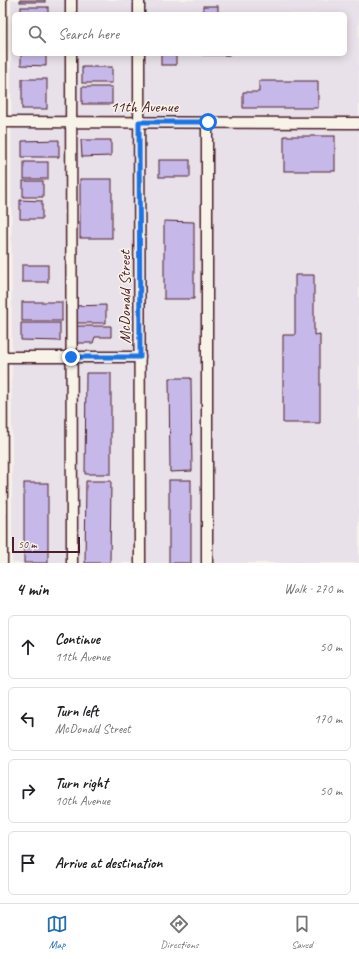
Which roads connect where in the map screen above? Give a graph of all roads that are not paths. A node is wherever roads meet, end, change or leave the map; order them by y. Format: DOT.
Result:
graph roads {
  1 [pos="1,0"];
  2 [pos="71,0"];
  3 [pos="139,0"];
  4 [pos="71,12"];
  5 [pos="139,12"];
  6 [pos="71,56"];
  7 [pos="139,56"];
  8 [pos="0,122"];
  9 [pos="70,122"];
  10 [pos="139,122"];
  11 [pos="208,122"];
  12 [pos="359,123"];
  13 [pos="1,357"];
  14 [pos="71,357"];
  15 [pos="140,357"];
  16 [pos="2,563"];
  17 [pos="72,563"];
  18 [pos="140,563"];
  19 [pos="207,563"];
  1 -- 8 [label="street"];
  2 -- 4 [label="street"];
  3 -- 5 [label="street"];
  6 -- 9 [label="street"];
  7 -- 10 [label="street, McDonald Street"];
  8 -- 9 [label="street, 11th Avenue"];
  8 -- 13 [label="street"];
  9 -- 10 [label="street, 11th Avenue"];
  9 -- 14 [label="street"];
  10 -- 11 [label="street, 11th Avenue"];
  10 -- 15 [label="street, McDonald Street"];
  11 -- 12 [label="street, 11th Avenue"];
  11 -- 19 [label="street"];
  13 -- 14 [label="street"];
  13 -- 16 [label="street"];
  14 -- 15 [label="street"];
  14 -- 17 [label="street"];
  15 -- 18 [label="street, McDonald Street"];
}
